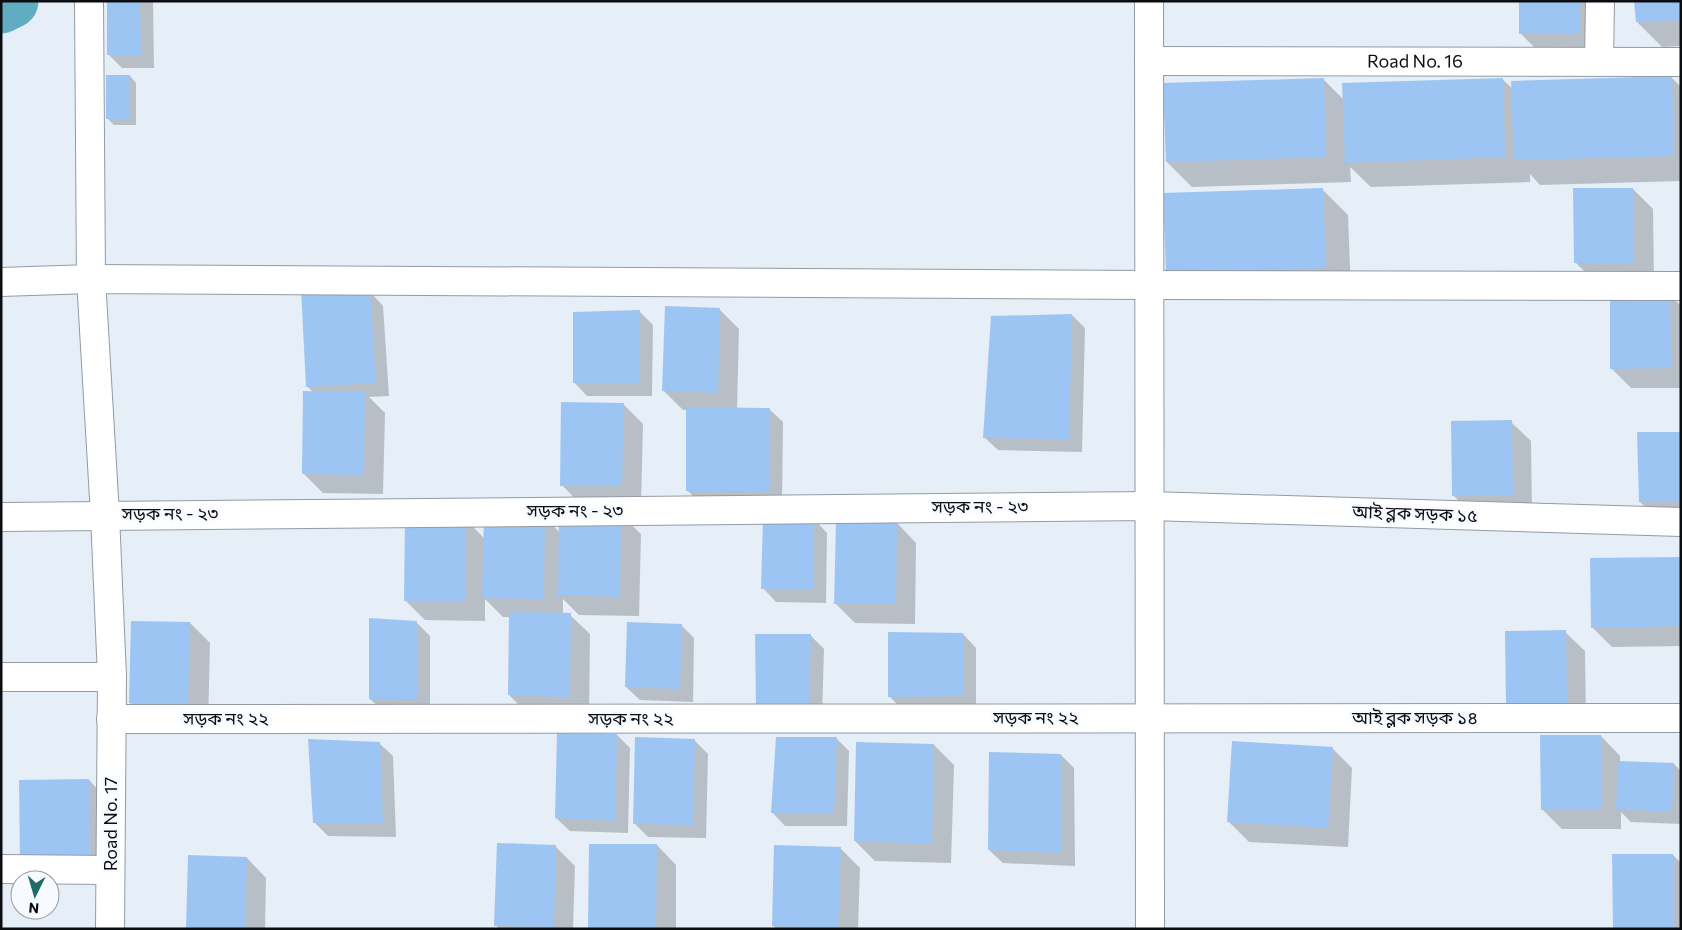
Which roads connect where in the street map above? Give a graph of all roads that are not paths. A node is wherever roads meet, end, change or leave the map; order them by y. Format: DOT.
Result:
graph roads {
  1 [pos="89,1"];
  2 [pos="1149,1"];
  3 [pos="1600,1"];
  4 [pos="1149,61"];
  5 [pos="1599,62"];
  6 [pos="1681,62"];
  7 [pos="91,279"];
  8 [pos="1,282"];
  9 [pos="1149,285"];
  10 [pos="1681,286"];
  11 [pos="1150,506"];
  12 [pos="105,515"];
  13 [pos="1,517"];
  14 [pos="1681,522"];
  15 [pos="1,677"];
  16 [pos="112,677"];
  17 [pos="1150,718"];
  18 [pos="1681,718"];
  19 [pos="111,719"];
  20 [pos="1,869"];
  21 [pos="110,870"];
  22 [pos="110,929"];
  23 [pos="1150,929"];
  1 -- 7 [label="street, Road No. 17"];
  2 -- 4 [label="street"];
  3 -- 5 [label="street"];
  4 -- 5 [label="street, Road No. 16"];
  4 -- 9 [label="street"];
  5 -- 6 [label="street, Road No. 16"];
  7 -- 8 [label="street"];
  7 -- 9 [label="street"];
  7 -- 12 [label="street, Road No. 17"];
  9 -- 10 [label="street"];
  9 -- 11 [label="street"];
  11 -- 12 [label="street, সড়ক নং - ২৩"];
  11 -- 14 [label="street, আই ব্লক সড়ক ১৫"];
  11 -- 17 [label="street"];
  12 -- 13 [label="street, সড়ক নং - ২৩"];
  12 -- 16 [label="street, Road No. 17"];
  15 -- 16 [label="street"];
  16 -- 19 [label="street, Road No. 17"];
  17 -- 18 [label="street, আই ব্লক সড়ক ১৪"];
  17 -- 19 [label="street, সড়ক নং ২২"];
  17 -- 23 [label="street"];
  19 -- 21 [label="street, Road No. 17"];
  20 -- 21 [label="street"];
  21 -- 22 [label="street, Road No. 17"];
}
